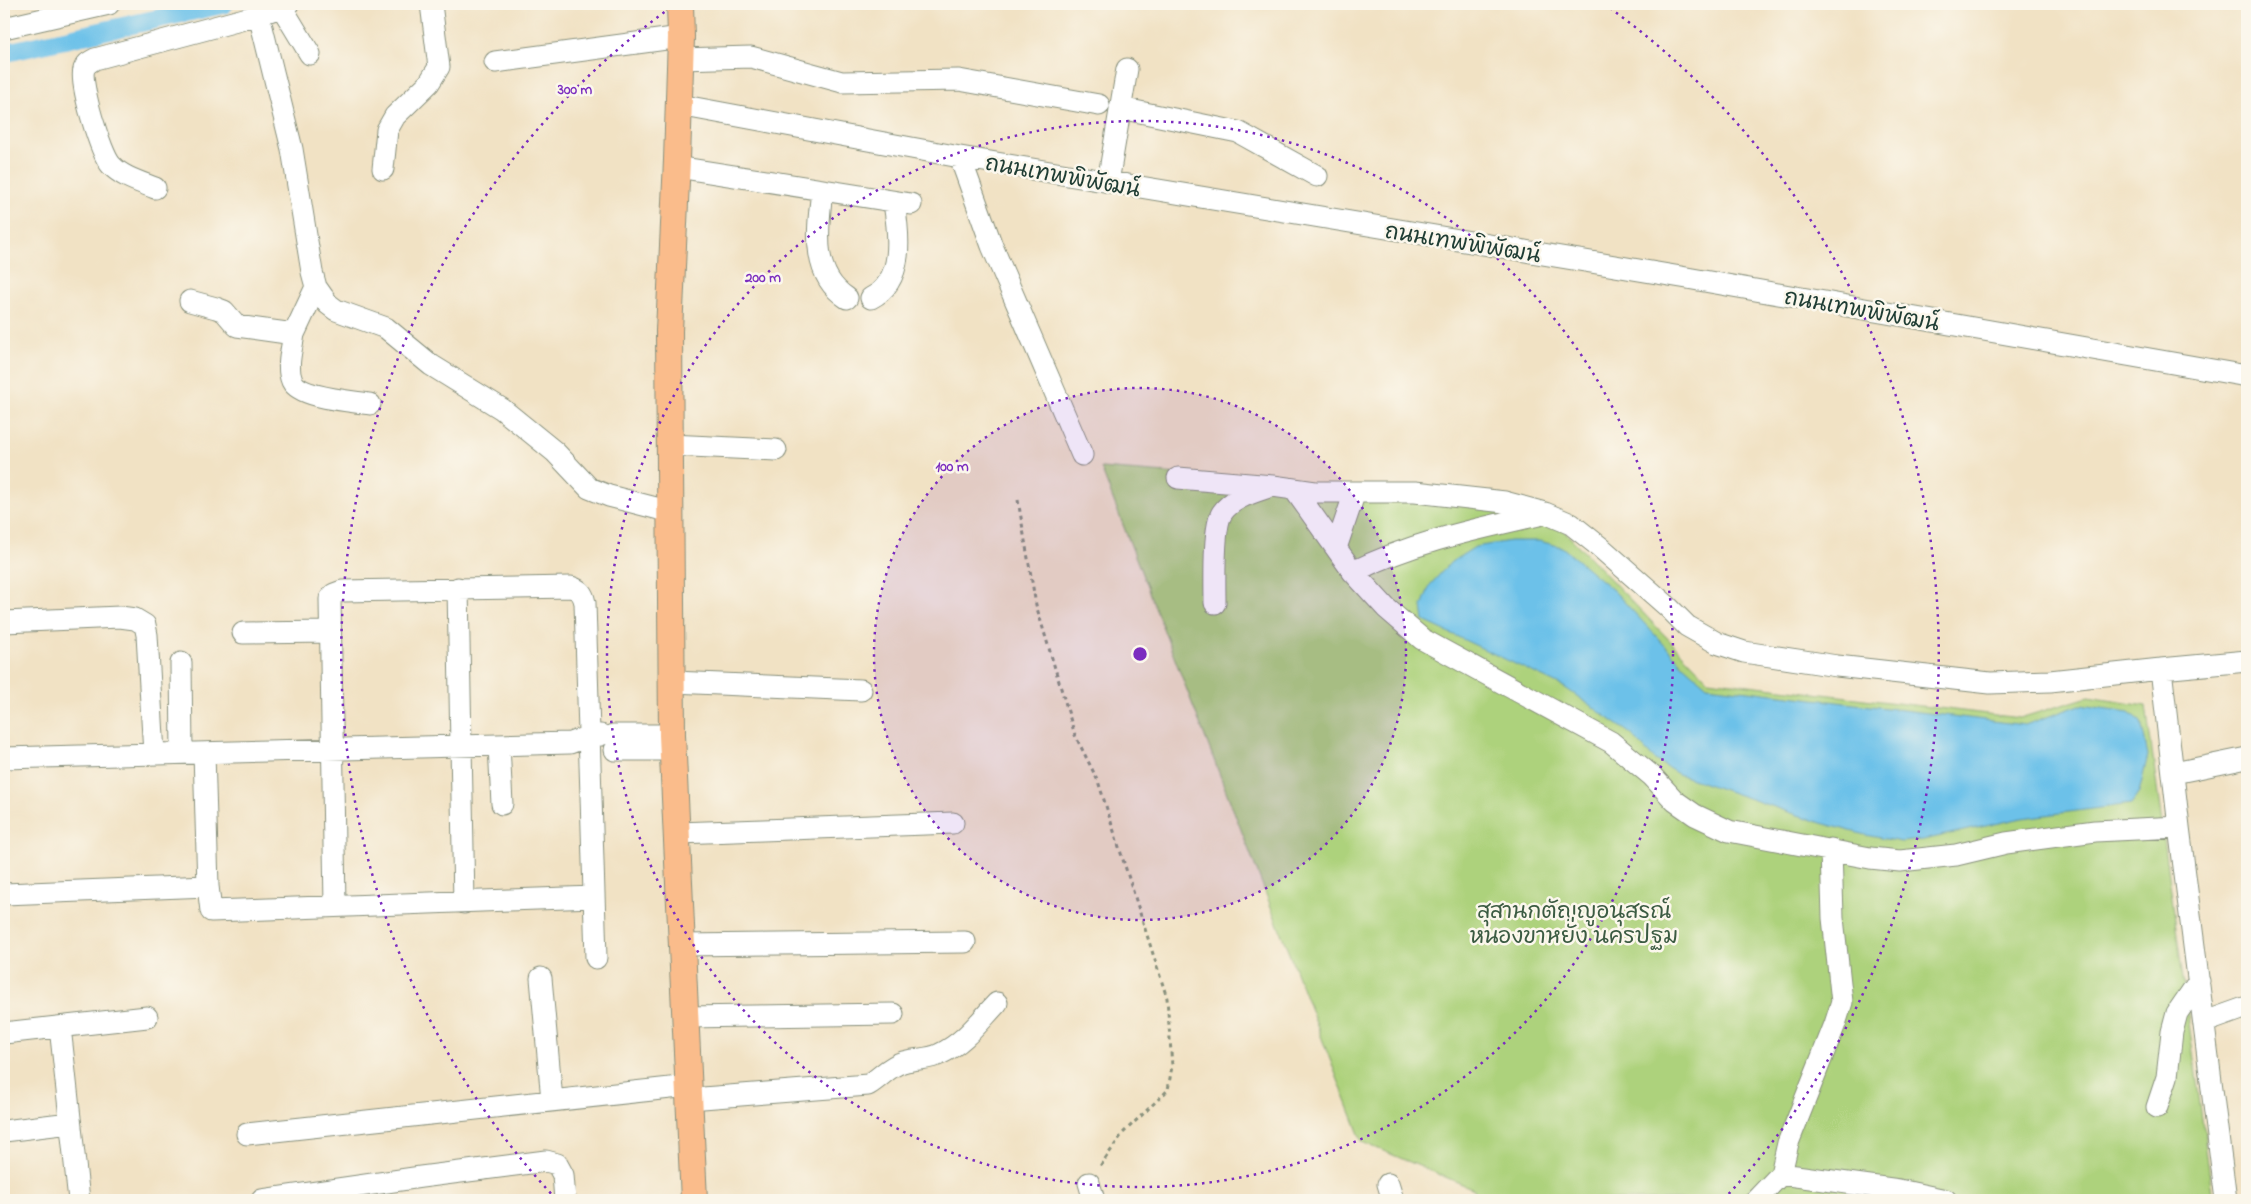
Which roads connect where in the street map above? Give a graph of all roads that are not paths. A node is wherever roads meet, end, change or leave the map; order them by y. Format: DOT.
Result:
graph roads {
  1 [pos="109,4"];
  2 [pos="431,4"];
  3 [pos="680,4"];
  4 [pos="285,5"];
  5 [pos="28,13"];
  6 [pos="259,15"];
  7 [pos="4,28"];
  8 [pos="681,48"];
  9 [pos="310,54"];
  10 [pos="495,62"];
  11 [pos="1127,69"];
  12 [pos="678,105"];
  13 [pos="1099,105"];
  14 [pos="1120,108"];
  15 [pos="960,157"];
  16 [pos="676,167"];
  17 [pos="383,169"];
  18 [pos="1317,176"];
  19 [pos="1108,182"];
  20 [pos="155,188"];
  21 [pos="822,190"];
  22 [pos="316,287"];
  23 [pos="847,298"];
  24 [pos="871,298"];
  25 [pos="190,301"];
  26 [pos="294,334"];
  27 [pos="2247,376"];
  28 [pos="370,404"];
  29 [pos="670,445"];
  30 [pos="776,450"];
  31 [pos="1082,455"];
  32 [pos="1178,478"];
  33 [pos="1273,486"];
  34 [pos="1294,489"];
  35 [pos="1355,492"];
  36 [pos="671,512"];
  37 [pos="1545,514"];
  38 [pos="1336,548"];
  39 [pos="1353,572"];
  40 [pos="458,588"];
  41 [pos="1215,603"];
  42 [pos="4,622"];
  43 [pos="330,632"];
  44 [pos="243,633"];
  45 [pos="2247,661"];
  46 [pos="181,664"];
  47 [pos="2161,669"];
  48 [pos="673,682"];
  49 [pos="861,690"];
  50 [pos="597,743"];
  51 [pos="673,743"];
  52 [pos="499,745"];
  53 [pos="460,746"];
  54 [pos="333,748"];
  55 [pos="182,753"];
  56 [pos="204,753"];
  57 [pos="154,754"];
  58 [pos="4,758"];
  59 [pos="2247,758"];
  60 [pos="2174,772"];
  61 [pos="502,804"];
  62 [pos="953,823"];
  63 [pos="2178,827"];
  64 [pos="678,833"];
  65 [pos="1831,849"];
  66 [pos="208,886"];
  67 [pos="4,894"];
  68 [pos="594,897"];
  69 [pos="464,903"];
  70 [pos="335,906"];
  71 [pos="964,942"];
  72 [pos="683,945"];
  73 [pos="596,958"];
  74 [pos="541,978"];
  75 [pos="2199,981"];
  76 [pos="997,1003"];
  77 [pos="2247,1007"];
  78 [pos="893,1014"];
  79 [pos="686,1016"];
  80 [pos="147,1017"];
  81 [pos="2205,1022"];
  82 [pos="60,1027"];
  83 [pos="4,1033"];
  84 [pos="690,1092"];
  85 [pos="552,1100"];
  86 [pos="2157,1107"];
  87 [pos="70,1123"];
  88 [pos="4,1131"];
  89 [pos="247,1134"];
  90 [pos="1780,1174"];
  91 [pos="79,1200"];
  92 [pos="262,1200"];
  93 [pos="565,1200"];
  94 [pos="694,1200"];
  95 [pos="1756,1200"];
  96 [pos="1946,1200"];
  97 [pos="2226,1200"];
  1 -- 5 [label="street"];
  2 -- 17 [label="street"];
  3 -- 8 [label="main road"];
  4 -- 6 [label="street"];
  4 -- 9 [label="street"];
  5 -- 7 [label="street"];
  6 -- 20 [label="street"];
  6 -- 22 [label="street"];
  8 -- 10 [label="street"];
  8 -- 12 [label="main road"];
  8 -- 13 [label="street"];
  11 -- 14 [label="street"];
  12 -- 15 [label="street, ถนนเทพพิพัฒน์"];
  12 -- 16 [label="main road"];
  14 -- 18 [label="street"];
  14 -- 19 [label="street"];
  15 -- 19 [label="street, ถนนเทพพิพัฒน์"];
  15 -- 31 [label="street"];
  16 -- 21 [label="street"];
  16 -- 29 [label="main road"];
  19 -- 27 [label="street, ถนนเทพพิพัฒน์"];
  21 -- 23 [label="street"];
  21 -- 24 [label="street"];
  22 -- 26 [label="street"];
  22 -- 36 [label="street"];
  25 -- 26 [label="street"];
  26 -- 28 [label="street"];
  29 -- 30 [label="street"];
  29 -- 36 [label="main road"];
  32 -- 33 [label="street"];
  33 -- 34 [label="street"];
  33 -- 41 [label="street"];
  34 -- 35 [label="street"];
  34 -- 38 [label="street"];
  35 -- 37 [label="street"];
  35 -- 38 [label="street"];
  36 -- 48 [label="main road"];
  37 -- 39 [label="street"];
  37 -- 47 [label="street"];
  38 -- 39 [label="street"];
  39 -- 65 [label="street"];
  40 -- 43 [label="street"];
  40 -- 50 [label="street"];
  40 -- 53 [label="street"];
  42 -- 57 [label="street"];
  43 -- 44 [label="street"];
  43 -- 54 [label="street"];
  45 -- 47 [label="street"];
  46 -- 55 [label="street"];
  47 -- 60 [label="street"];
  48 -- 49 [label="street"];
  48 -- 51 [label="main road"];
  50 -- 51 [label="street"];
  50 -- 52 [label="street"];
  50 -- 68 [label="street"];
  51 -- 64 [label="main road"];
  52 -- 53 [label="street"];
  52 -- 61 [label="street"];
  53 -- 54 [label="street"];
  53 -- 69 [label="street"];
  54 -- 56 [label="street"];
  54 -- 70 [label="street"];
  55 -- 56 [label="street"];
  55 -- 57 [label="street"];
  56 -- 66 [label="street"];
  57 -- 58 [label="street"];
  59 -- 60 [label="street"];
  60 -- 63 [label="street"];
  62 -- 64 [label="street"];
  63 -- 65 [label="street"];
  63 -- 75 [label="street"];
  64 -- 72 [label="main road"];
  65 -- 90 [label="street"];
  66 -- 67 [label="street"];
  66 -- 70 [label="street"];
  68 -- 69 [label="street"];
  68 -- 73 [label="street"];
  69 -- 70 [label="street"];
  71 -- 72 [label="street"];
  72 -- 79 [label="main road"];
  74 -- 85 [label="street"];
  75 -- 81 [label="street"];
  75 -- 86 [label="street"];
  76 -- 84 [label="street"];
  77 -- 81 [label="street"];
  78 -- 79 [label="street"];
  79 -- 84 [label="main road"];
  80 -- 82 [label="street"];
  81 -- 97 [label="street"];
  82 -- 83 [label="street"];
  82 -- 87 [label="street"];
  84 -- 85 [label="street"];
  84 -- 94 [label="main road"];
  85 -- 89 [label="street"];
  87 -- 88 [label="street"];
  87 -- 91 [label="street"];
  90 -- 95 [label="street"];
  90 -- 96 [label="street"];
  92 -- 93 [label="street"];
}
